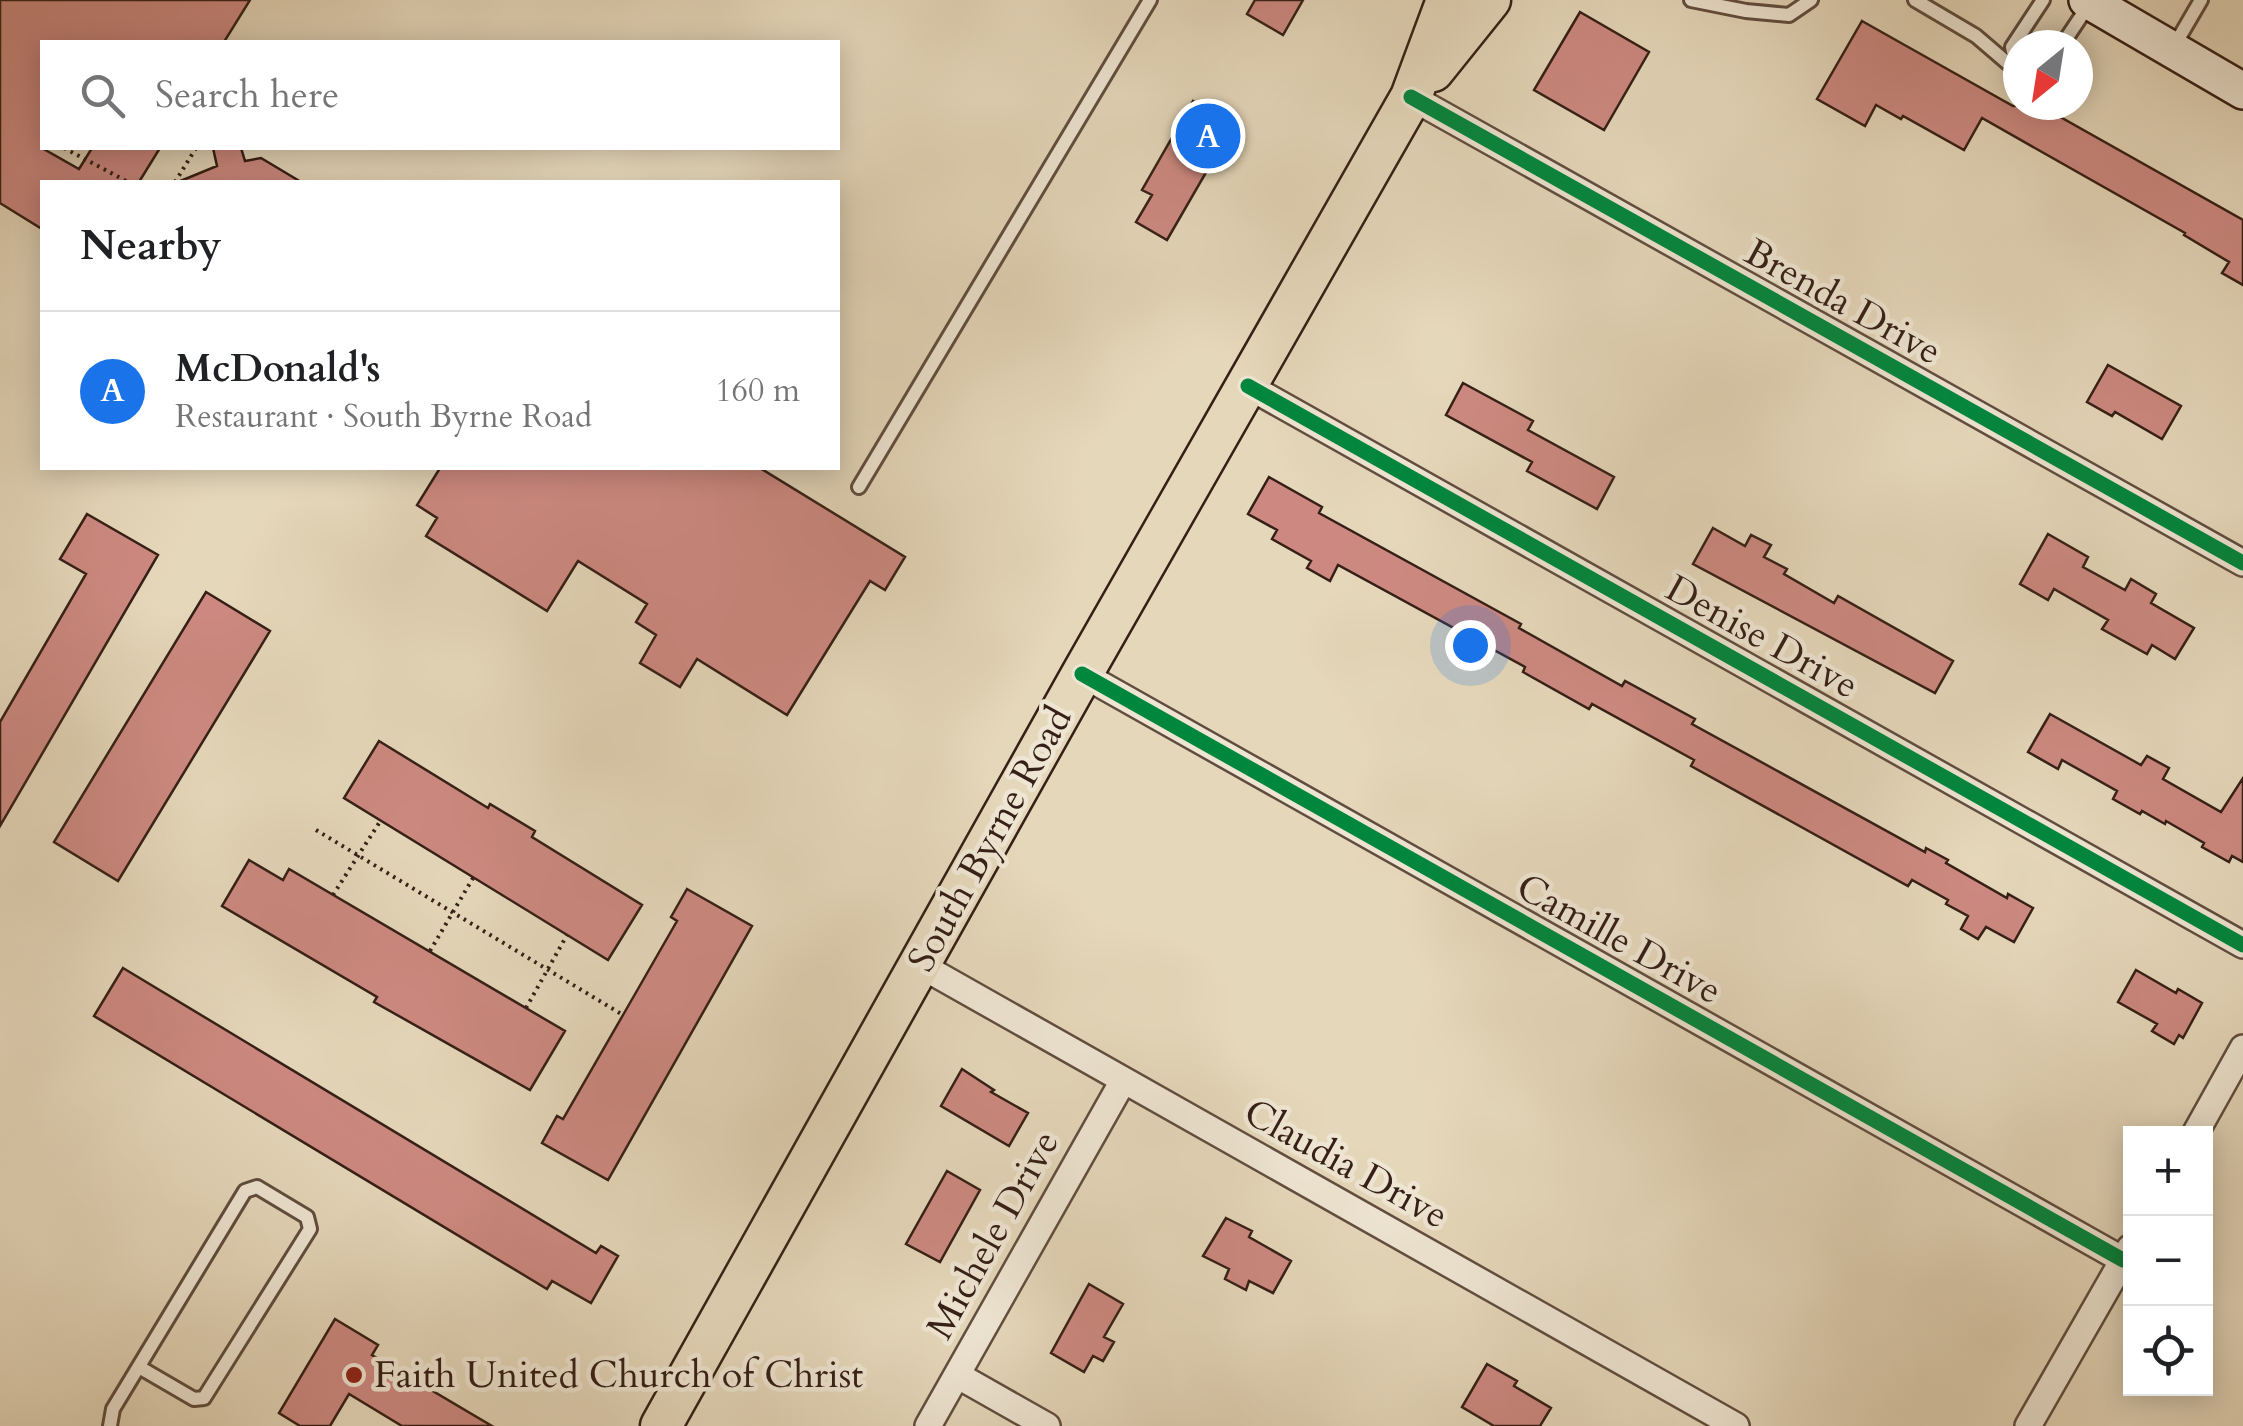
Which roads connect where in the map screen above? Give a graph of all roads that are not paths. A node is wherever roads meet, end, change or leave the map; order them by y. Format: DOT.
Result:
graph roads {
  1 [pos="1150,0"];
  2 [pos="1447,0"];
  3 [pos="1490,0"];
  4 [pos="1691,0"];
  5 [pos="1811,0"];
  6 [pos="1915,0"];
  7 [pos="2043,0"];
  8 [pos="2201,0"];
  9 [pos="2089,1"];
  10 [pos="2023,30"];
  11 [pos="2071,30"];
  12 [pos="2172,50"];
  13 [pos="2003,59"];
  14 [pos="2243,92"];
  15 [pos="1411,97"];
  16 [pos="1248,386"];
  17 [pos="859,487"];
  18 [pos="2243,563"];
  19 [pos="1082,674"];
  20 [pos="2243,945"];
  21 [pos="920,965"];
  22 [pos="2243,1048"];
  23 [pos="1123,1081"];
  24 [pos="2199,1126"];
  25 [pos="2123,1252"];
  26 [pos="2123,1261"];
  27 [pos="139,1367"];
  28 [pos="957,1375"];
  29 [pos="110,1426"];
  30 [pos="661,1426"];
  31 [pos="928,1426"];
  32 [pos="1048,1426"];
  33 [pos="1736,1426"];
  34 [pos="2028,1426"];
  1 -- 17 [label="lane"];
  2 -- 15 [label="main road, South Byrne Road"];
  3 -- 15 [label="main road, South Byrne Road"];
  4 -- 5 [label="lane"];
  6 -- 13 [label="lane"];
  7 -- 10 [label="lane"];
  8 -- 12 [label="lane"];
  9 -- 11 [label="lane"];
  9 -- 12 [label="main road"];
  12 -- 14 [label="main road"];
  15 -- 16 [label="main road, South Byrne Road"];
  15 -- 18 [label="street, Brenda Drive"];
  16 -- 19 [label="main road, South Byrne Road"];
  16 -- 20 [label="street, Denise Drive"];
  19 -- 21 [label="main road, South Byrne Road"];
  19 -- 25 [label="street, Camille Drive"];
  21 -- 23 [label="street, Claudia Drive"];
  21 -- 30 [label="main road, South Byrne Road"];
  22 -- 24 [label="street"];
  23 -- 28 [label="street, Michele Drive"];
  23 -- 33 [label="street, Claudia Drive"];
  26 -- 34 [label="street"];
  27 -- 27 [label="lane"];
  27 -- 29 [label="lane"];
  28 -- 31 [label="street, Michele Drive"];
  28 -- 32 [label="street"];
}
